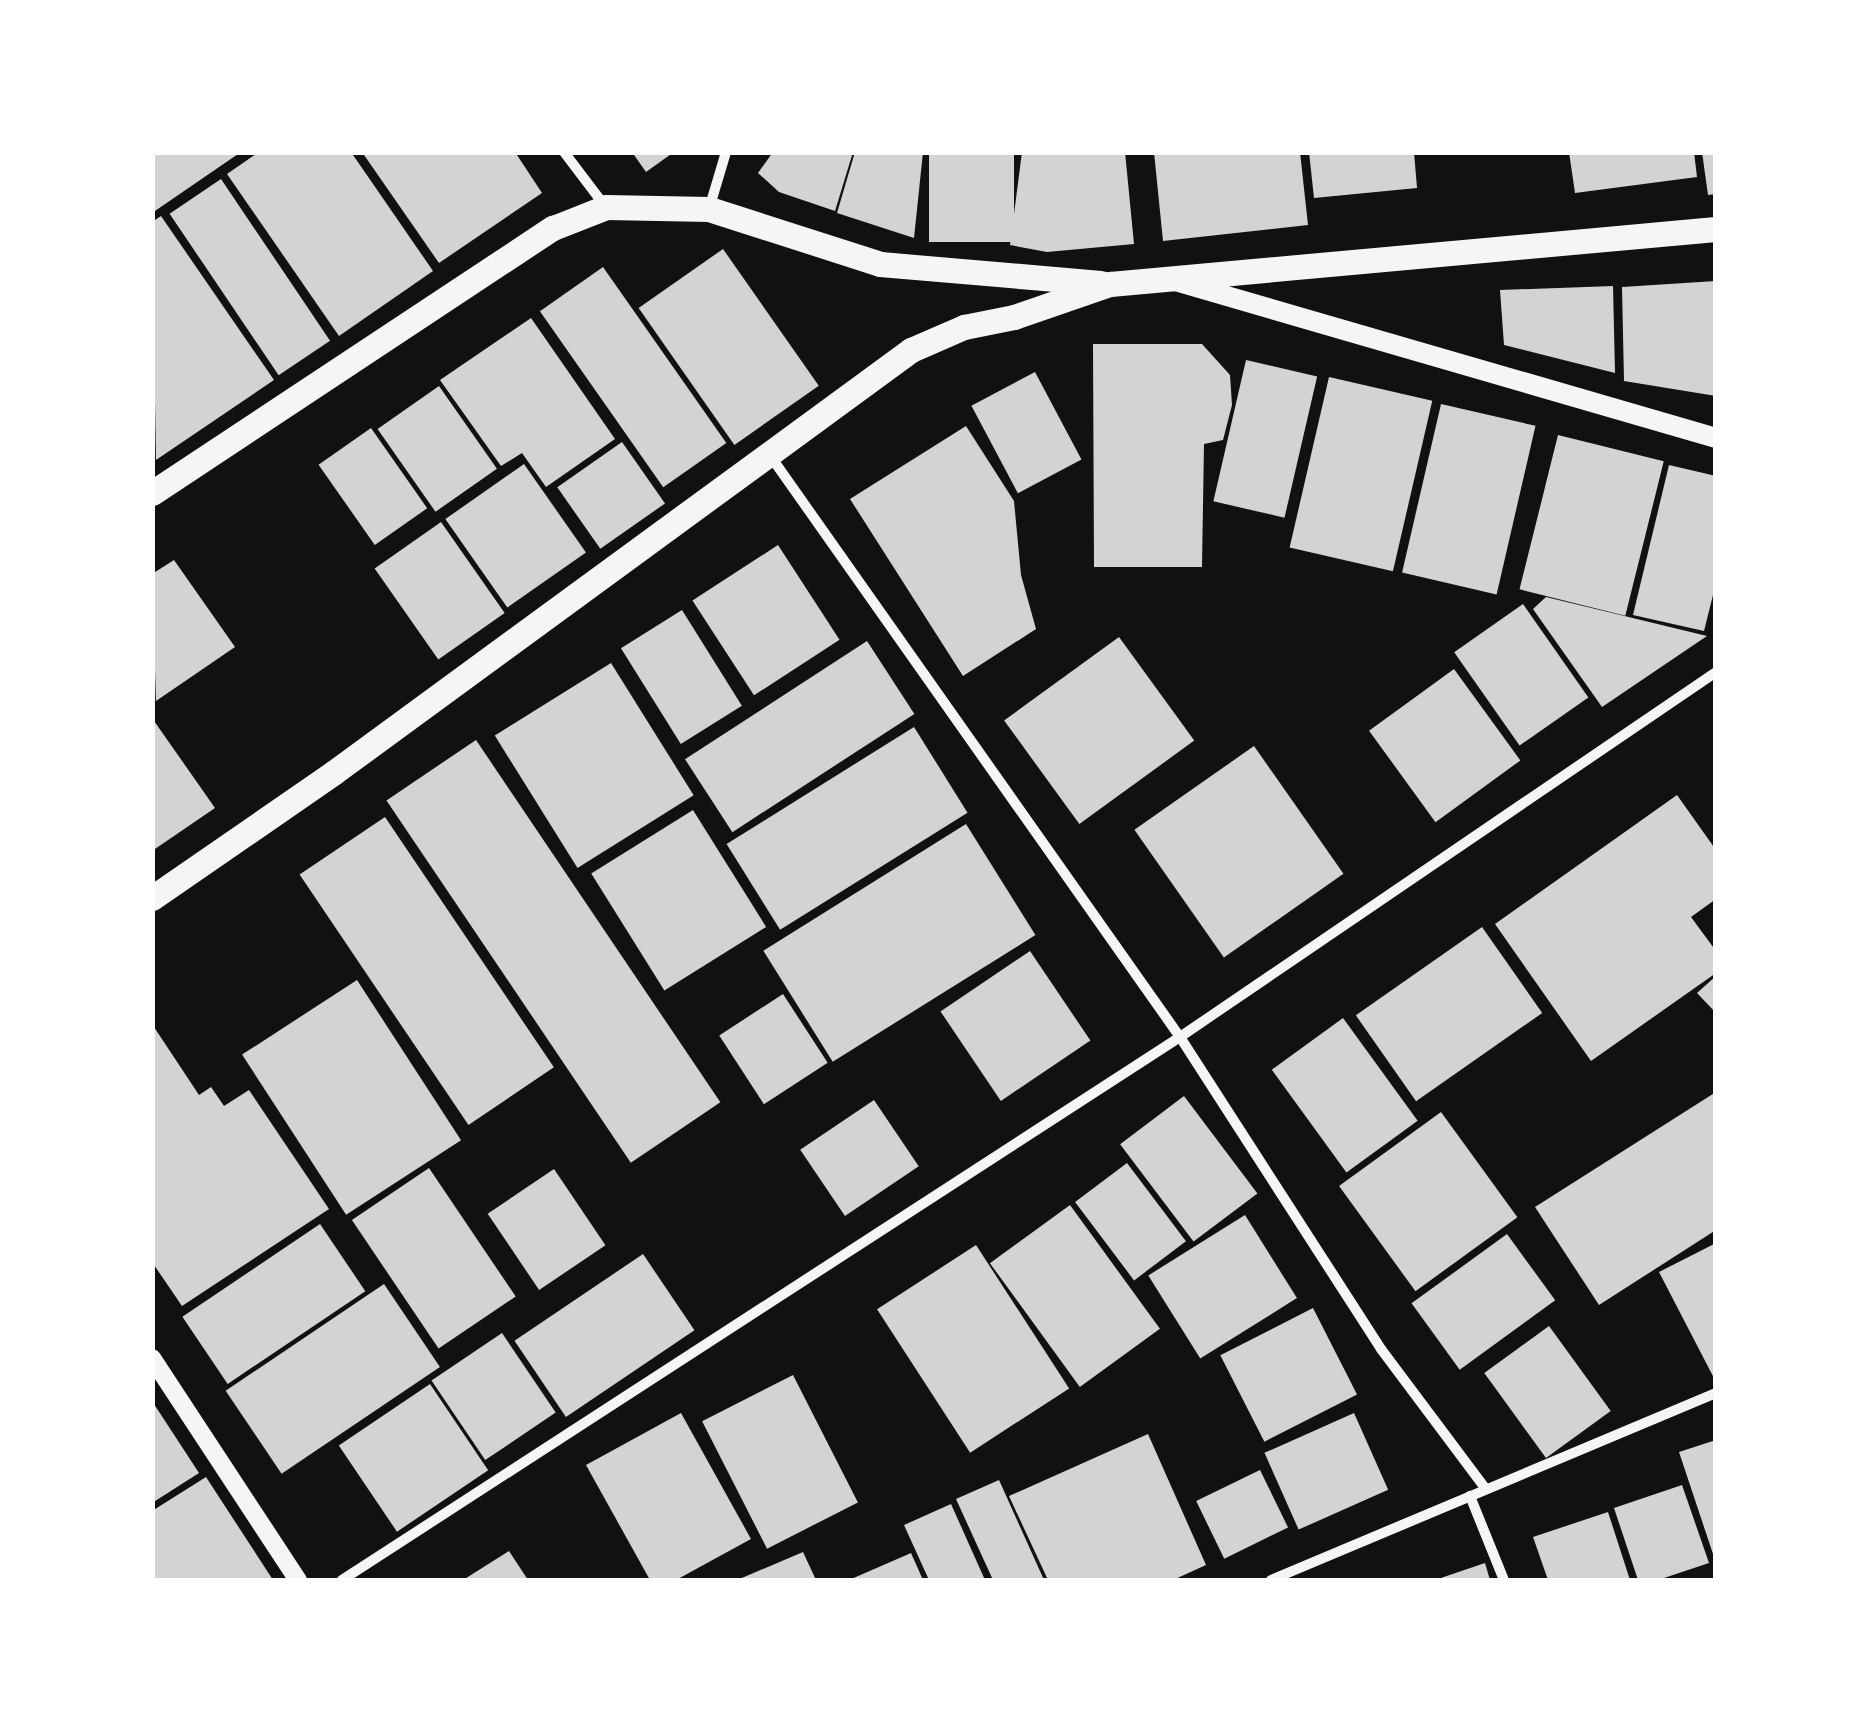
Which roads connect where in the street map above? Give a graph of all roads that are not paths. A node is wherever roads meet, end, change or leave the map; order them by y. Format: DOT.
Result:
graph roads {
  1 [pos="564,152"];
  2 [pos="726,152"];
  3 [pos="606,207"];
  4 [pos="709,209"];
  5 [pos="1716,230"];
  6 [pos="1169,280"];
  7 [pos="1110,284"];
  8 [pos="1716,438"];
  9 [pos="769,454"];
  10 [pos="152,493"];
  11 [pos="1716,672"];
  12 [pos="152,898"];
  13 [pos="1180,1037"];
  14 [pos="152,1358"];
  15 [pos="1716,1393"];
  16 [pos="1485,1488"];
  17 [pos="1470,1496"];
  18 [pos="298,1580"];
  19 [pos="342,1580"];
  20 [pos="1271,1580"];
  21 [pos="1504,1580"];
  1 -- 3 [label="street"];
  2 -- 4 [label="street"];
  3 -- 4 [label="main road"];
  3 -- 10 [label="main road"];
  4 -- 7 [label="main road"];
  5 -- 6 [label="main road"];
  6 -- 7 [label="main road"];
  6 -- 8 [label="main road"];
  7 -- 9 [label="main road"];
  9 -- 12 [label="main road"];
  9 -- 13 [label="street"];
  11 -- 13 [label="street"];
  13 -- 16 [label="street"];
  13 -- 19 [label="street"];
  14 -- 18 [label="street"];
  15 -- 16 [label="street"];
  16 -- 17 [label="street"];
  17 -- 20 [label="street"];
  17 -- 21 [label="street"];
}
